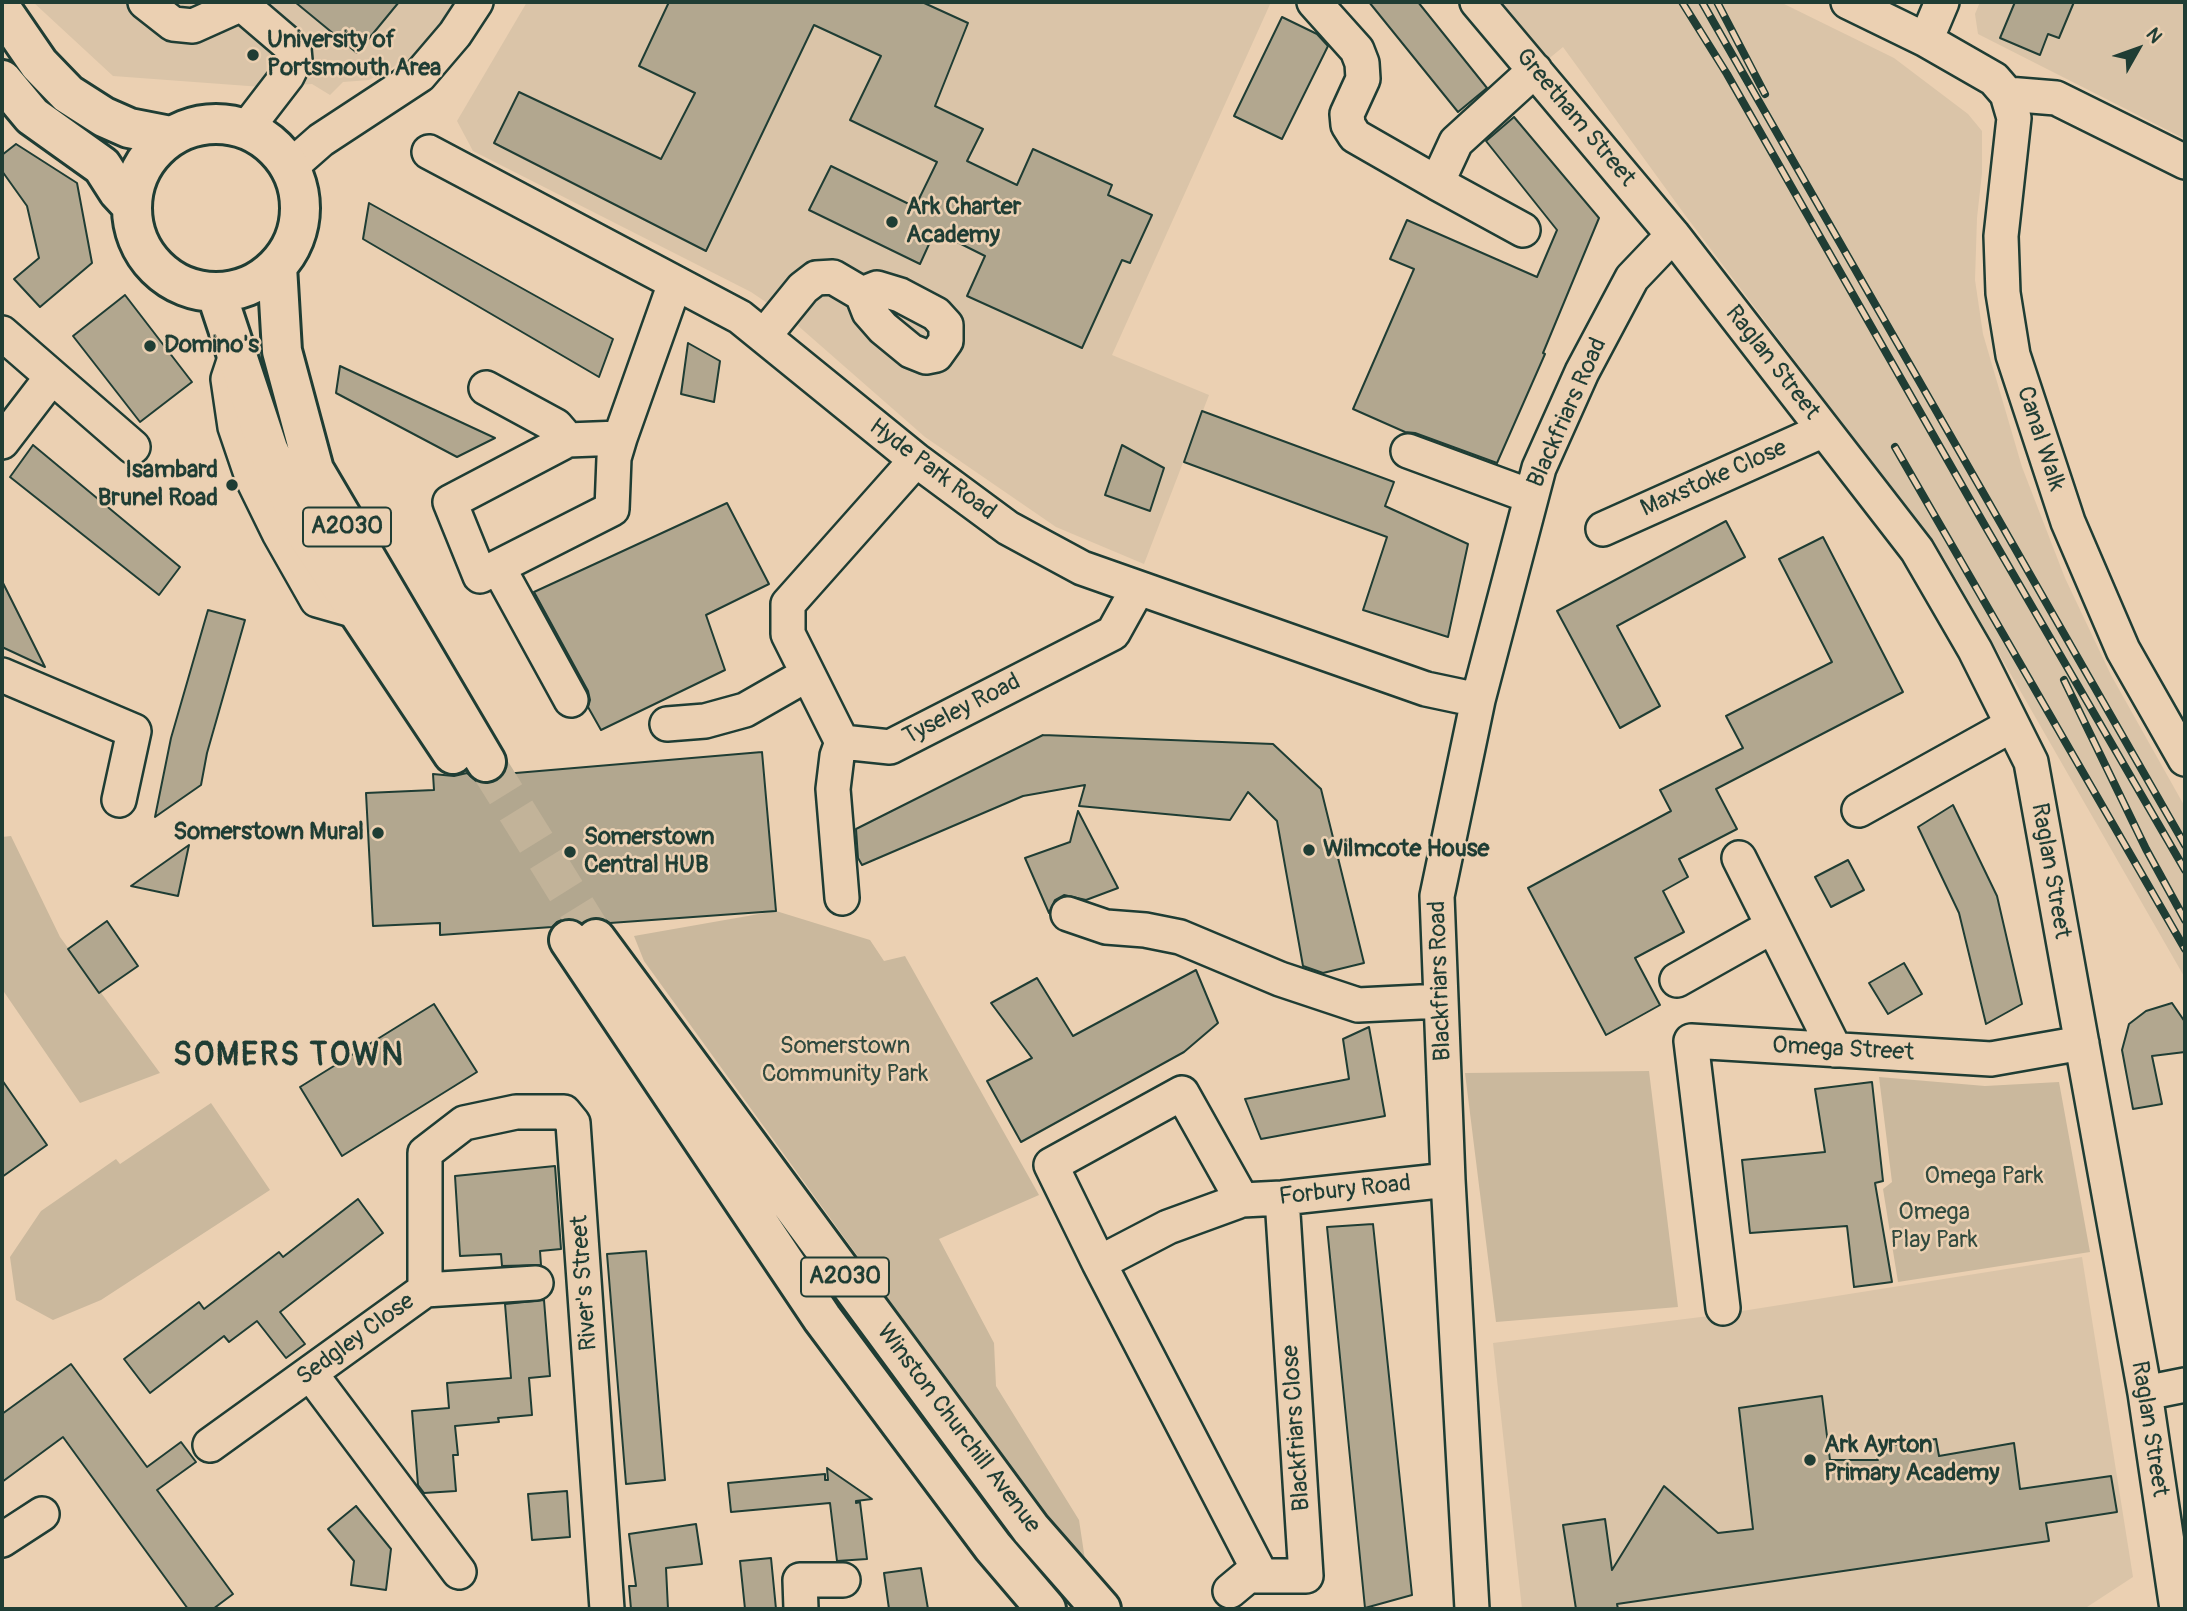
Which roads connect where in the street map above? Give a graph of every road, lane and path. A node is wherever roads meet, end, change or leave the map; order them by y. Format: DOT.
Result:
graph roads {
  1 [pos="145,2"];
  2 [pos="475,2"];
  3 [pos="1314,2"];
  4 [pos="1477,2"];
  5 [pos="1848,2"];
  6 [pos="1942,2"];
  7 [pos="240,3"];
  8 [pos="2,10"];
  9 [pos="1926,40"];
  10 [pos="1535,70"];
  11 [pos="2,80"];
  12 [pos="2007,94"];
  13 [pos="247,128"];
  14 [pos="170,136"];
  15 [pos="429,152"];
  16 [pos="2185,162"];
  17 [pos="288,169"];
  18 [pos="1437,183"];
  19 [pos="131,205"];
  20 [pos="1522,230"];
  21 [pos="1673,235"];
  22 [pos="277,266"];
  23 [pos="675,283"];
  24 [pos="216,292"];
  25 [pos="862,294"];
  26 [pos="2,333"];
  27 [pos="764,336"];
  28 [pos="51,377"];
  29 [pos="486,388"];
  30 [pos="1824,430"];
  31 [pos="620,438"];
  32 [pos="568,440"];
  33 [pos="2,442"];
  34 [pos="133,447"];
  35 [pos="1408,451"];
  36 [pos="916,460"];
  37 [pos="1530,496"];
  38 [pos="1604,529"];
  39 [pos="498,567"];
  40 [pos="1139,588"];
  41 [pos="808,674"];
  42 [pos="2,675"];
  43 [pos="571,700"];
  44 [pos="1478,700"];
  45 [pos="667,724"];
  46 [pos="2012,725"];
  47 [pos="842,742"];
  48 [pos="2185,759"];
  49 [pos="119,800"];
  50 [pos="1859,810"];
  51 [pos="1739,858"];
  52 [pos="842,898"];
  53 [pos="1068,915"];
  54 [pos="1773,926"];
  55 [pos="1677,980"];
  56 [pos="1441,1001"];
  57 [pos="2082,1042"];
  58 [pos="1835,1050"];
  59 [pos="425,1153"];
  60 [pos="1448,1180"];
  61 [pos="1282,1198"];
  62 [pos="1242,1200"];
  63 [pos="1099,1264"];
  64 [pos="536,1283"];
  65 [pos="425,1290"];
  66 [pos="1723,1308"];
  67 [pos="310,1373"];
  68 [pos="2185,1385"];
  69 [pos="2145,1393"];
  70 [pos="210,1445"];
  71 [pos="42,1514"];
  72 [pos="2,1539"];
  73 [pos="459,1572"];
  74 [pos="1261,1575"];
  75 [pos="843,1580"];
  76 [pos="1230,1591"];
  77 [pos="607,1609"];
  78 [pos="801,1609"];
  79 [pos="1046,1609"];
  80 [pos="1101,1609"];
  81 [pos="1472,1609"];
  82 [pos="2177,1609"];
  1 -- 7 [label="street"];
  2 -- 17 [label="street"];
  3 -- 18 [label="street"];
  4 -- 10 [label="street, Greetham Street"];
  5 -- 9 [label="street"];
  6 -- 9 [label="street"];
  7 -- 13 [label="street"];
  8 -- 14 [label="main road"];
  9 -- 12 [label="street"];
  10 -- 18 [label="street"];
  10 -- 21 [label="street, Greetham Street"];
  11 -- 19 [label="main road"];
  12 -- 16 [label="street"];
  12 -- 48 [label="street, Canal Walk"];
  13 -- 14 [label="main road"];
  13 -- 17 [label="main road"];
  14 -- 19 [label="main road"];
  15 -- 23 [label="street, Hyde Park Road"];
  17 -- 22 [label="main road"];
  18 -- 20 [label="street"];
  19 -- 24 [label="main road"];
  21 -- 30 [label="street, Raglan Street"];
  21 -- 37 [label="street, Blackfriars Road"];
  22 -- 24 [label="main road"];
  22 -- 24 [label="main road, A2030"];
  23 -- 27 [label="street, Hyde Park Road"];
  23 -- 31 [label="street"];
  25 -- 27 [label="street"];
  26 -- 28 [label="street"];
  27 -- 36 [label="street, Hyde Park Road"];
  28 -- 33 [label="street"];
  28 -- 34 [label="street"];
  29 -- 32 [label="street"];
  30 -- 38 [label="street, Maxstoke Close"];
  30 -- 46 [label="street, Raglan Street"];
  31 -- 32 [label="street"];
  31 -- 39 [label="street"];
  32 -- 39 [label="street"];
  35 -- 37 [label="street"];
  36 -- 40 [label="street, Hyde Park Road"];
  36 -- 41 [label="street"];
  37 -- 44 [label="street, Blackfriars Road"];
  39 -- 43 [label="street"];
  40 -- 44 [label="street, Hyde Park Road"];
  40 -- 47 [label="street, Tyseley Road"];
  41 -- 45 [label="street"];
  41 -- 47 [label="street"];
  42 -- 49 [label="street"];
  44 -- 56 [label="street, Blackfriars Road"];
  46 -- 50 [label="street"];
  46 -- 57 [label="street, Raglan Street"];
  47 -- 52 [label="street"];
  51 -- 54 [label="street"];
  53 -- 56 [label="street"];
  54 -- 55 [label="street"];
  54 -- 58 [label="street"];
  56 -- 60 [label="street, Blackfriars Road"];
  57 -- 58 [label="street, Omega Street"];
  57 -- 69 [label="street, Raglan Street"];
  58 -- 66 [label="street, Omega Street"];
  59 -- 65 [label="street, Sedgley Close"];
  59 -- 77 [label="street, River's Street"];
  60 -- 61 [label="street, Forbury Road"];
  60 -- 81 [label="street, Blackfriars Road"];
  61 -- 62 [label="street, Forbury Road"];
  61 -- 74 [label="street, Blackfriars Close"];
  62 -- 63 [label="street, Forbury Road"];
  62 -- 63 [label="street"];
  63 -- 74 [label="street"];
  64 -- 65 [label="street"];
  65 -- 67 [label="street, Sedgley Close"];
  67 -- 70 [label="street, Sedgley Close"];
  67 -- 73 [label="street"];
  68 -- 69 [label="street"];
  69 -- 82 [label="street, Raglan Street"];
  71 -- 72 [label="street"];
  74 -- 76 [label="street, Blackfriars Close"];
  75 -- 78 [label="street"];
  79 -- 80 [label="main road, Winston Churchill Avenue / A2030"];
}
